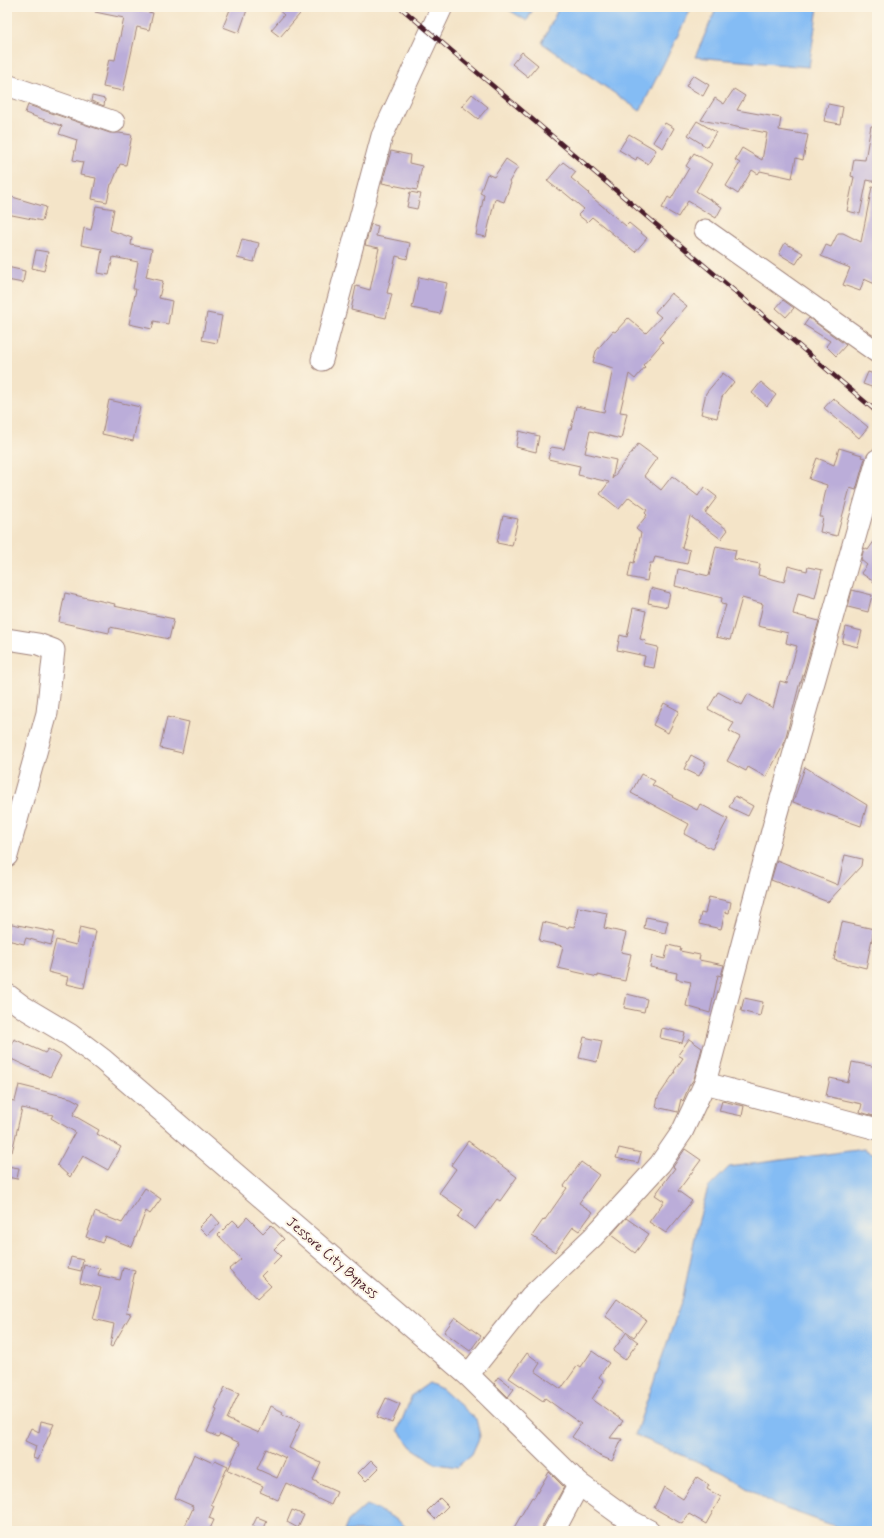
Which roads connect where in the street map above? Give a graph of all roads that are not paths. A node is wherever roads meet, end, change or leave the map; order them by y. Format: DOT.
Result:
graph roads {
  1 [pos="442,7"];
  2 [pos="7,85"];
  3 [pos="114,122"];
  4 [pos="704,230"];
  5 [pos="877,352"];
  6 [pos="322,360"];
  7 [pos="877,460"];
  8 [pos="7,638"];
  9 [pos="7,856"];
  10 [pos="7,995"];
  11 [pos="705,1083"];
  12 [pos="877,1129"];
  13 [pos="468,1375"];
  14 [pos="579,1484"];
  15 [pos="554,1531"];
  16 [pos="649,1531"];
  1 -- 6 [label="street"];
  2 -- 3 [label="street"];
  4 -- 5 [label="street"];
  7 -- 11 [label="street"];
  8 -- 9 [label="street"];
  10 -- 13 [label="highway, Jessore City Bypass"];
  11 -- 12 [label="street"];
  11 -- 13 [label="street"];
  13 -- 14 [label="highway, Jessore City Bypass"];
  14 -- 15 [label="street"];
  14 -- 16 [label="highway, Jessore City Bypass"];
}
